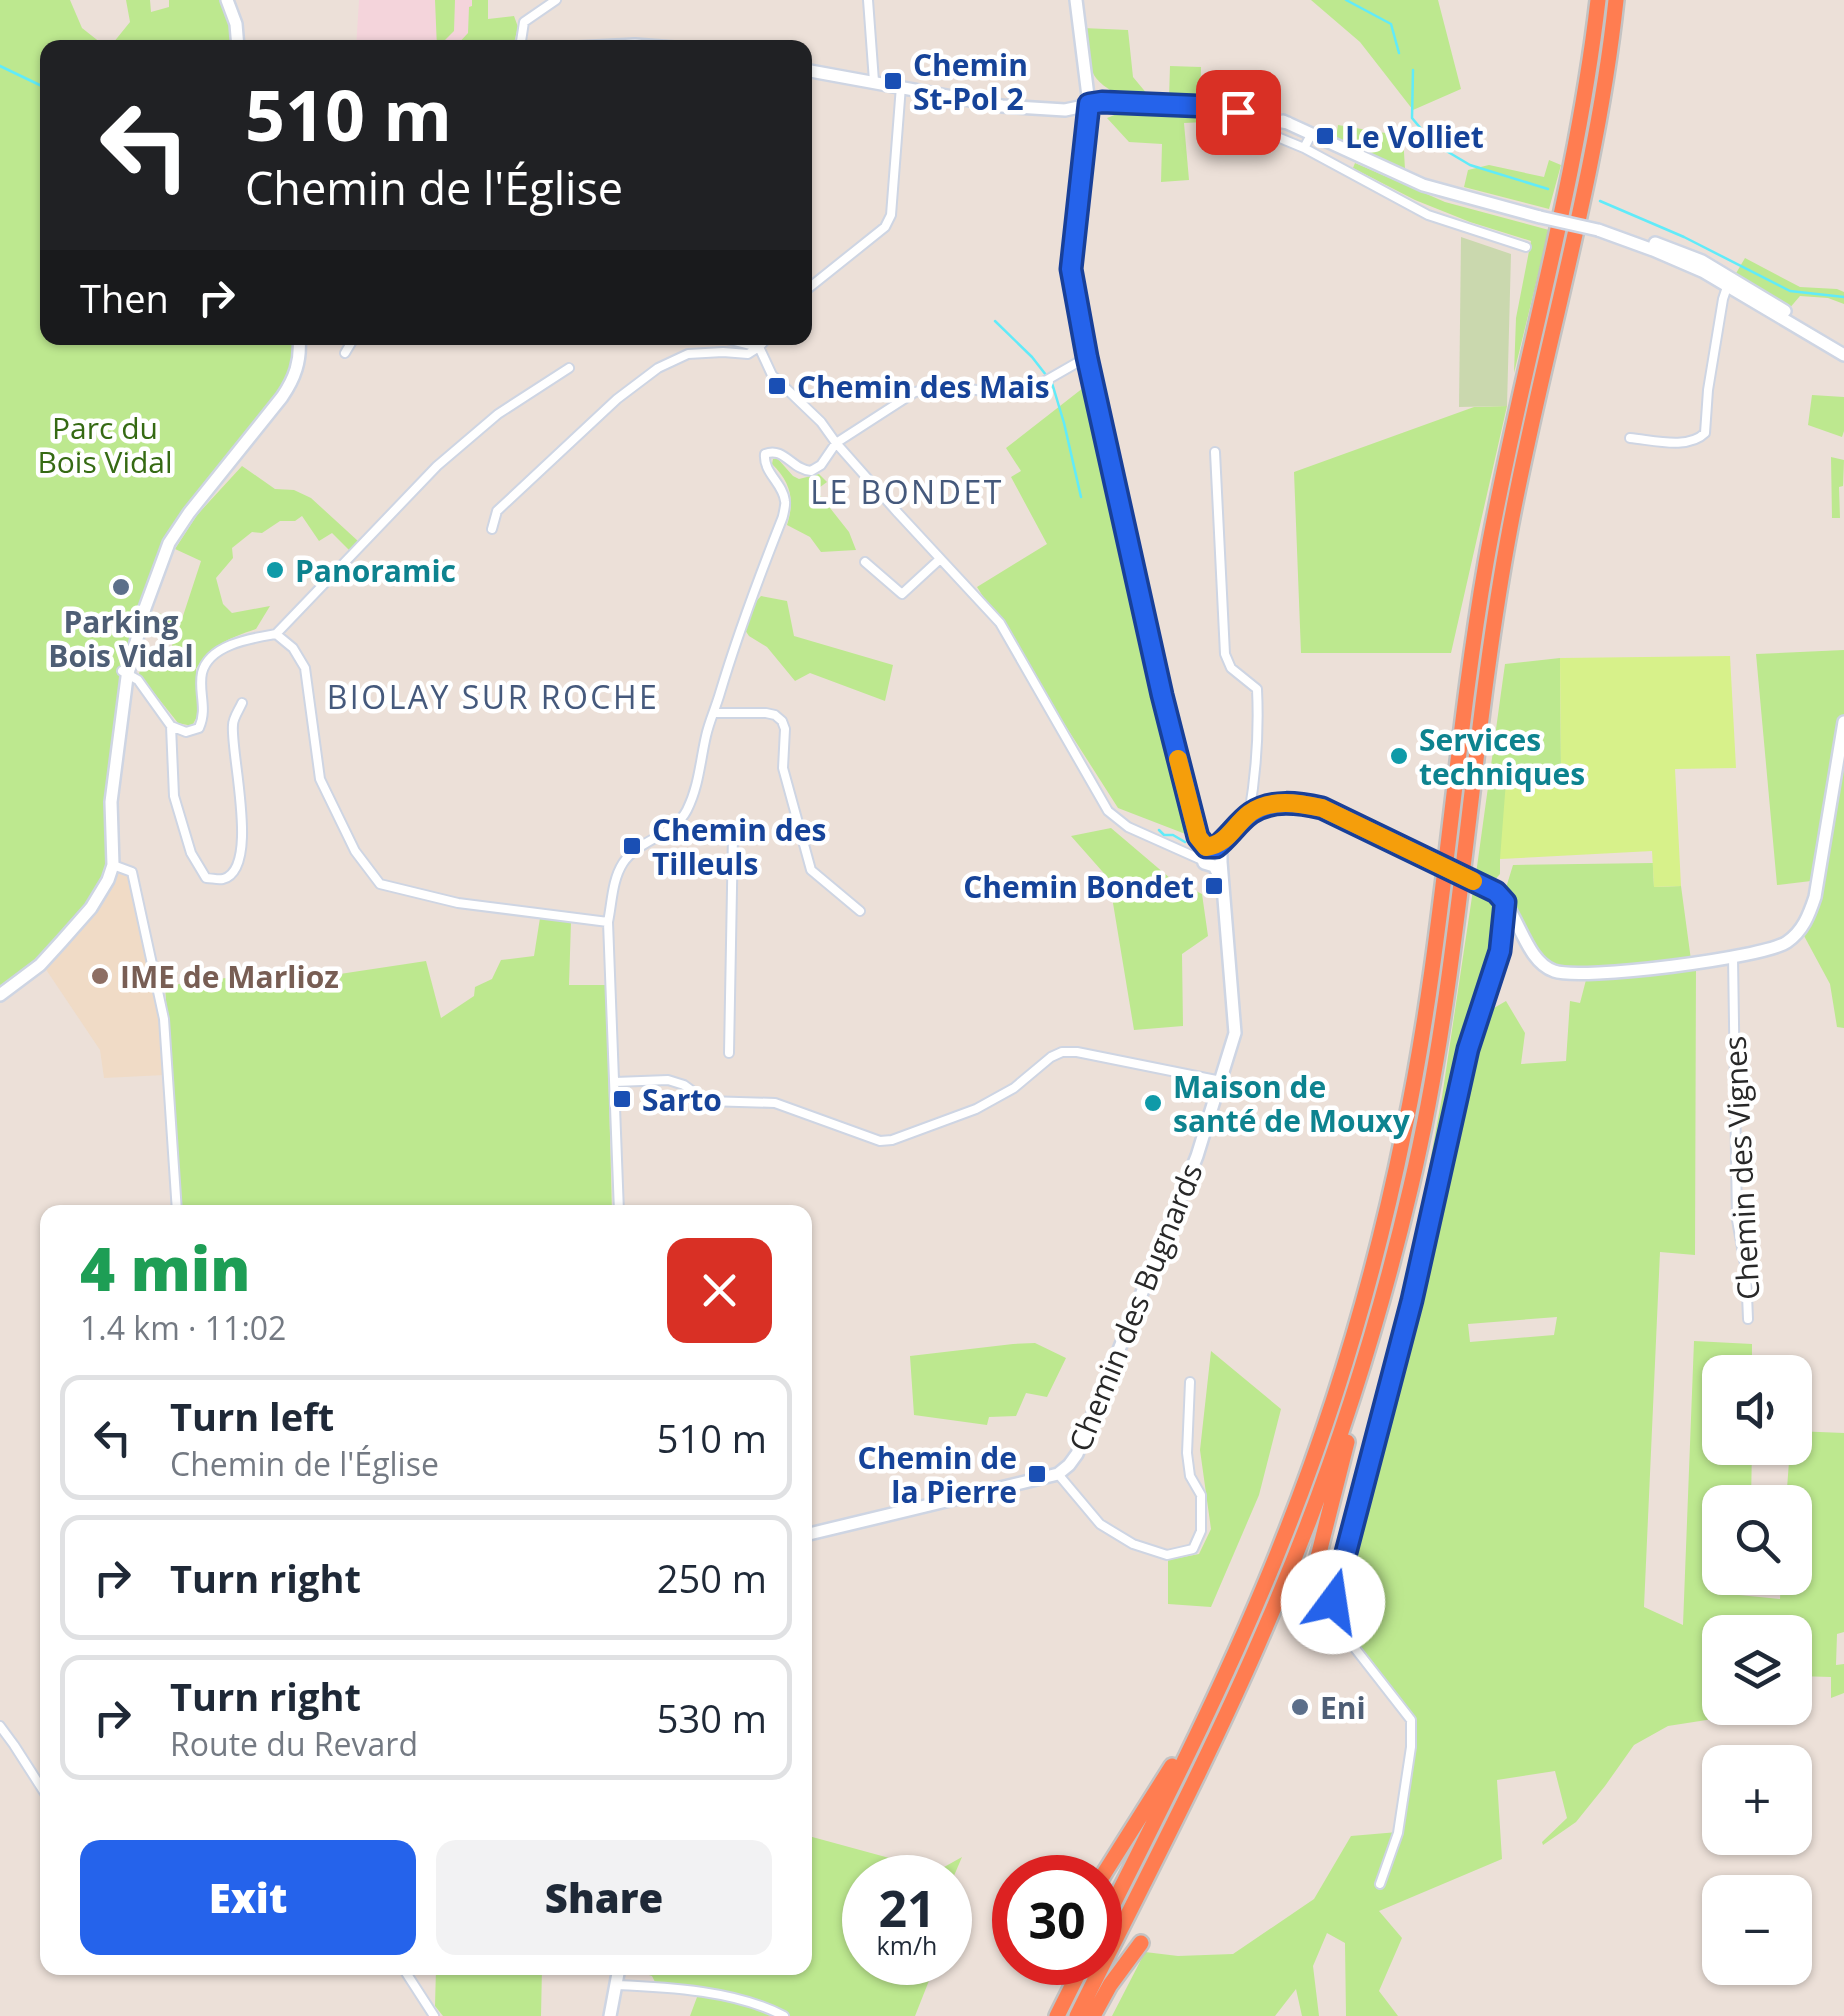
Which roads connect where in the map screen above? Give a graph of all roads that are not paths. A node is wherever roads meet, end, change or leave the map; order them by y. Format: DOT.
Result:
graph roads {
  1 [pos="227,0"];
  2 [pos="556,0"];
  3 [pos="868,0"];
  4 [pos="1076,0"];
  5 [pos="1598,0"];
  6 [pos="1616,0"];
  7 [pos="237,40"];
  8 [pos="521,40"];
  9 [pos="812,71"];
  10 [pos="874,81"];
  11 [pos="902,86"];
  12 [pos="1089,104"];
  13 [pos="1270,134"];
  14 [pos="1311,134"];
  15 [pos="1304,148"];
  16 [pos="1526,247"];
  17 [pos="1730,282"];
  18 [pos="812,285"];
  19 [pos="300,345"];
  20 [pos="349,345"];
  21 [pos="752,345"];
  22 [pos="760,347"];
  23 [pos="344,353"];
  24 [pos="1844,356"];
  25 [pos="1087,357"];
  26 [pos="569,368"];
  27 [pos="1630,438"];
  28 [pos="836,442"];
  29 [pos="1215,452"];
  30 [pos="492,530"];
  31 [pos="940,559"];
  32 [pos="865,562"];
  33 [pos="276,634"];
  34 [pos="128,675"];
  35 [pos="242,703"];
  36 [pos="714,714"];
  37 [pos="1844,722"];
  38 [pos="172,726"];
  39 [pos="1248,814"];
  40 [pos="670,831"];
  41 [pos="1211,851"];
  42 [pos="115,867"];
  43 [pos="1505,902"];
  44 [pos="860,911"];
  45 [pos="608,922"];
  46 [pos="1733,957"];
  47 [pos="0,995"];
  48 [pos="728,1054"];
  49 [pos="1221,1081"];
  50 [pos="615,1082"];
  51 [pos="177,1205"];
  52 [pos="619,1205"];
  53 [pos="1748,1320"];
  54 [pos="1374,1326"];
  55 [pos="1190,1382"];
  56 [pos="1058,1474"];
  57 [pos="812,1534"];
  58 [pos="1318,1557"];
  59 [pos="1210,1708"];
  60 [pos="0,1726"];
  61 [pos="40,1785"];
  62 [pos="1116,1855"];
  63 [pos="1380,1884"];
  64 [pos="1122,1886"];
  65 [pos="1141,1943"];
  66 [pos="408,1975"];
  67 [pos="618,1975"];
  68 [pos="616,1985"];
  69 [pos="1072,1985"];
  70 [pos="434,2016"];
  71 [pos="610,2016"];
  72 [pos="784,2016"];
  73 [pos="1057,2016"];
  74 [pos="1077,2016"];
  75 [pos="1094,2016"];
  1 -- 7 [label="street"];
  2 -- 8 [label="street"];
  3 -- 10 [label="street"];
  4 -- 12 [label="street, Chemin des Bugnards"];
  5 -- 59 [label="highway"];
  6 -- 54 [label="highway"];
  9 -- 10 [label="street"];
  10 -- 11 [label="street"];
  11 -- 12 [label="street"];
  11 -- 18 [label="street"];
  12 -- 14 [label="street"];
  12 -- 25 [label="street, Chemin des Bugnards"];
  13 -- 15 [label="street"];
  14 -- 15 [label="street"];
  14 -- 17 [label="street, bridge"];
  15 -- 16 [label="street"];
  17 -- 24 [label="street"];
  17 -- 27 [label="street"];
  19 -- 34 [label="street"];
  20 -- 23 [label="street"];
  21 -- 22 [label="street"];
  22 -- 28 [label="street"];
  22 -- 30 [label="street"];
  25 -- 28 [label="street"];
  25 -- 41 [label="street, Chemin des Bugnards"];
  26 -- 33 [label="street"];
  28 -- 31 [label="street"];
  28 -- 36 [label="street"];
  29 -- 39 [label="street"];
  31 -- 32 [label="street"];
  31 -- 41 [label="street"];
  33 -- 38 [label="street"];
  33 -- 45 [label="street"];
  34 -- 38 [label="street"];
  34 -- 42 [label="street"];
  35 -- 38 [label="street"];
  36 -- 40 [label="street"];
  36 -- 44 [label="street"];
  37 -- 46 [label="street"];
  39 -- 41 [label="street"];
  39 -- 43 [label="street, bridge"];
  40 -- 45 [label="street"];
  40 -- 48 [label="street"];
  41 -- 49 [label="street, Chemin des Bugnards"];
  42 -- 47 [label="street"];
  42 -- 51 [label="street"];
  43 -- 46 [label="street"];
  43 -- 63 [label="street"];
  45 -- 50 [label="street"];
  46 -- 53 [label="street, Chemin des Vignes"];
  49 -- 50 [label="street"];
  49 -- 56 [label="street, Chemin des Bugnards"];
  50 -- 52 [label="street"];
  54 -- 58 [label="highway"];
  54 -- 74 [label="highway"];
  55 -- 56 [label="street"];
  56 -- 57 [label="street, Chemin des Bugnards"];
  59 -- 62 [label="highway"];
  59 -- 64 [label="highway"];
  60 -- 61 [label="street"];
  65 -- 75 [label="highway"];
  66 -- 70 [label="street"];
  67 -- 68 [label="street"];
  68 -- 71 [label="street"];
  68 -- 72 [label="street"];
  69 -- 73 [label="highway"];
}
